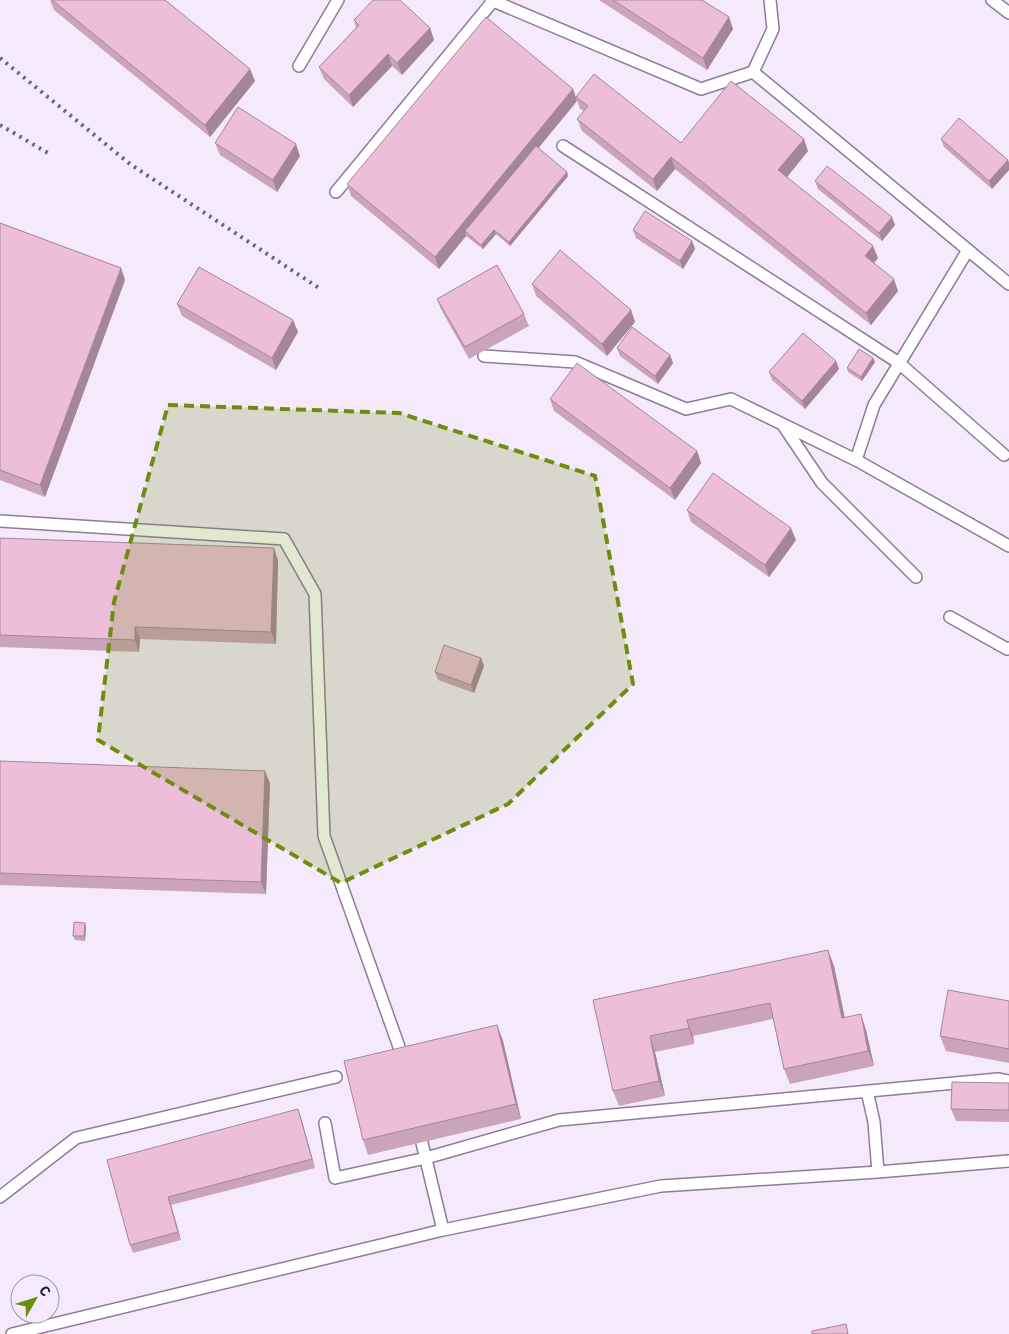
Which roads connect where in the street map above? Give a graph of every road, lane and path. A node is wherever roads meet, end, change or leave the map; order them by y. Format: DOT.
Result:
graph roads {
  1 [pos="338,0"];
  2 [pos="492,0"];
  3 [pos="770,0"];
  4 [pos="992,0"];
  5 [pos="1009,12"];
  6 [pos="299,66"];
  7 [pos="753,72"];
  8 [pos="563,146"];
  9 [pos="336,192"];
  10 [pos="968,250"];
  11 [pos="1009,284"];
  12 [pos="484,356"];
  13 [pos="899,363"];
  14 [pos="782,424"];
  15 [pos="1004,455"];
  16 [pos="856,460"];
  17 [pos="0,521"];
  18 [pos="1009,546"];
  19 [pos="916,577"];
  20 [pos="950,617"];
  21 [pos="1009,648"];
  22 [pos="403,1064"];
  23 [pos="336,1077"];
  24 [pos="1009,1081"];
  25 [pos="867,1091"];
  26 [pos="326,1123"];
  27 [pos="422,1143"];
  28 [pos="426,1158"];
  29 [pos="1009,1161"];
  30 [pos="878,1172"];
  31 [pos="0,1197"];
  32 [pos="443,1230"];
  33 [pos="12,1334"];
  1 -- 6 [label="lane"];
  2 -- 7 [label="lane"];
  2 -- 9 [label="lane"];
  3 -- 7 [label="lane"];
  4 -- 5 [label="lane"];
  7 -- 10 [label="lane"];
  8 -- 13 [label="lane"];
  10 -- 11 [label="lane"];
  10 -- 13 [label="lane"];
  12 -- 14 [label="lane"];
  13 -- 15 [label="lane"];
  13 -- 16 [label="lane"];
  14 -- 16 [label="lane"];
  14 -- 19 [label="lane"];
  16 -- 18 [label="lane"];
  17 -- 22 [label="lane"];
  20 -- 21 [label="lane"];
  23 -- 31 [label="lane"];
  24 -- 25 [label="lane"];
  25 -- 28 [label="lane"];
  25 -- 30 [label="lane"];
  26 -- 28 [label="lane"];
  27 -- 28 [label="lane"];
  28 -- 32 [label="lane"];
  29 -- 30 [label="lane"];
  30 -- 32 [label="lane"];
  32 -- 33 [label="lane"];
}
